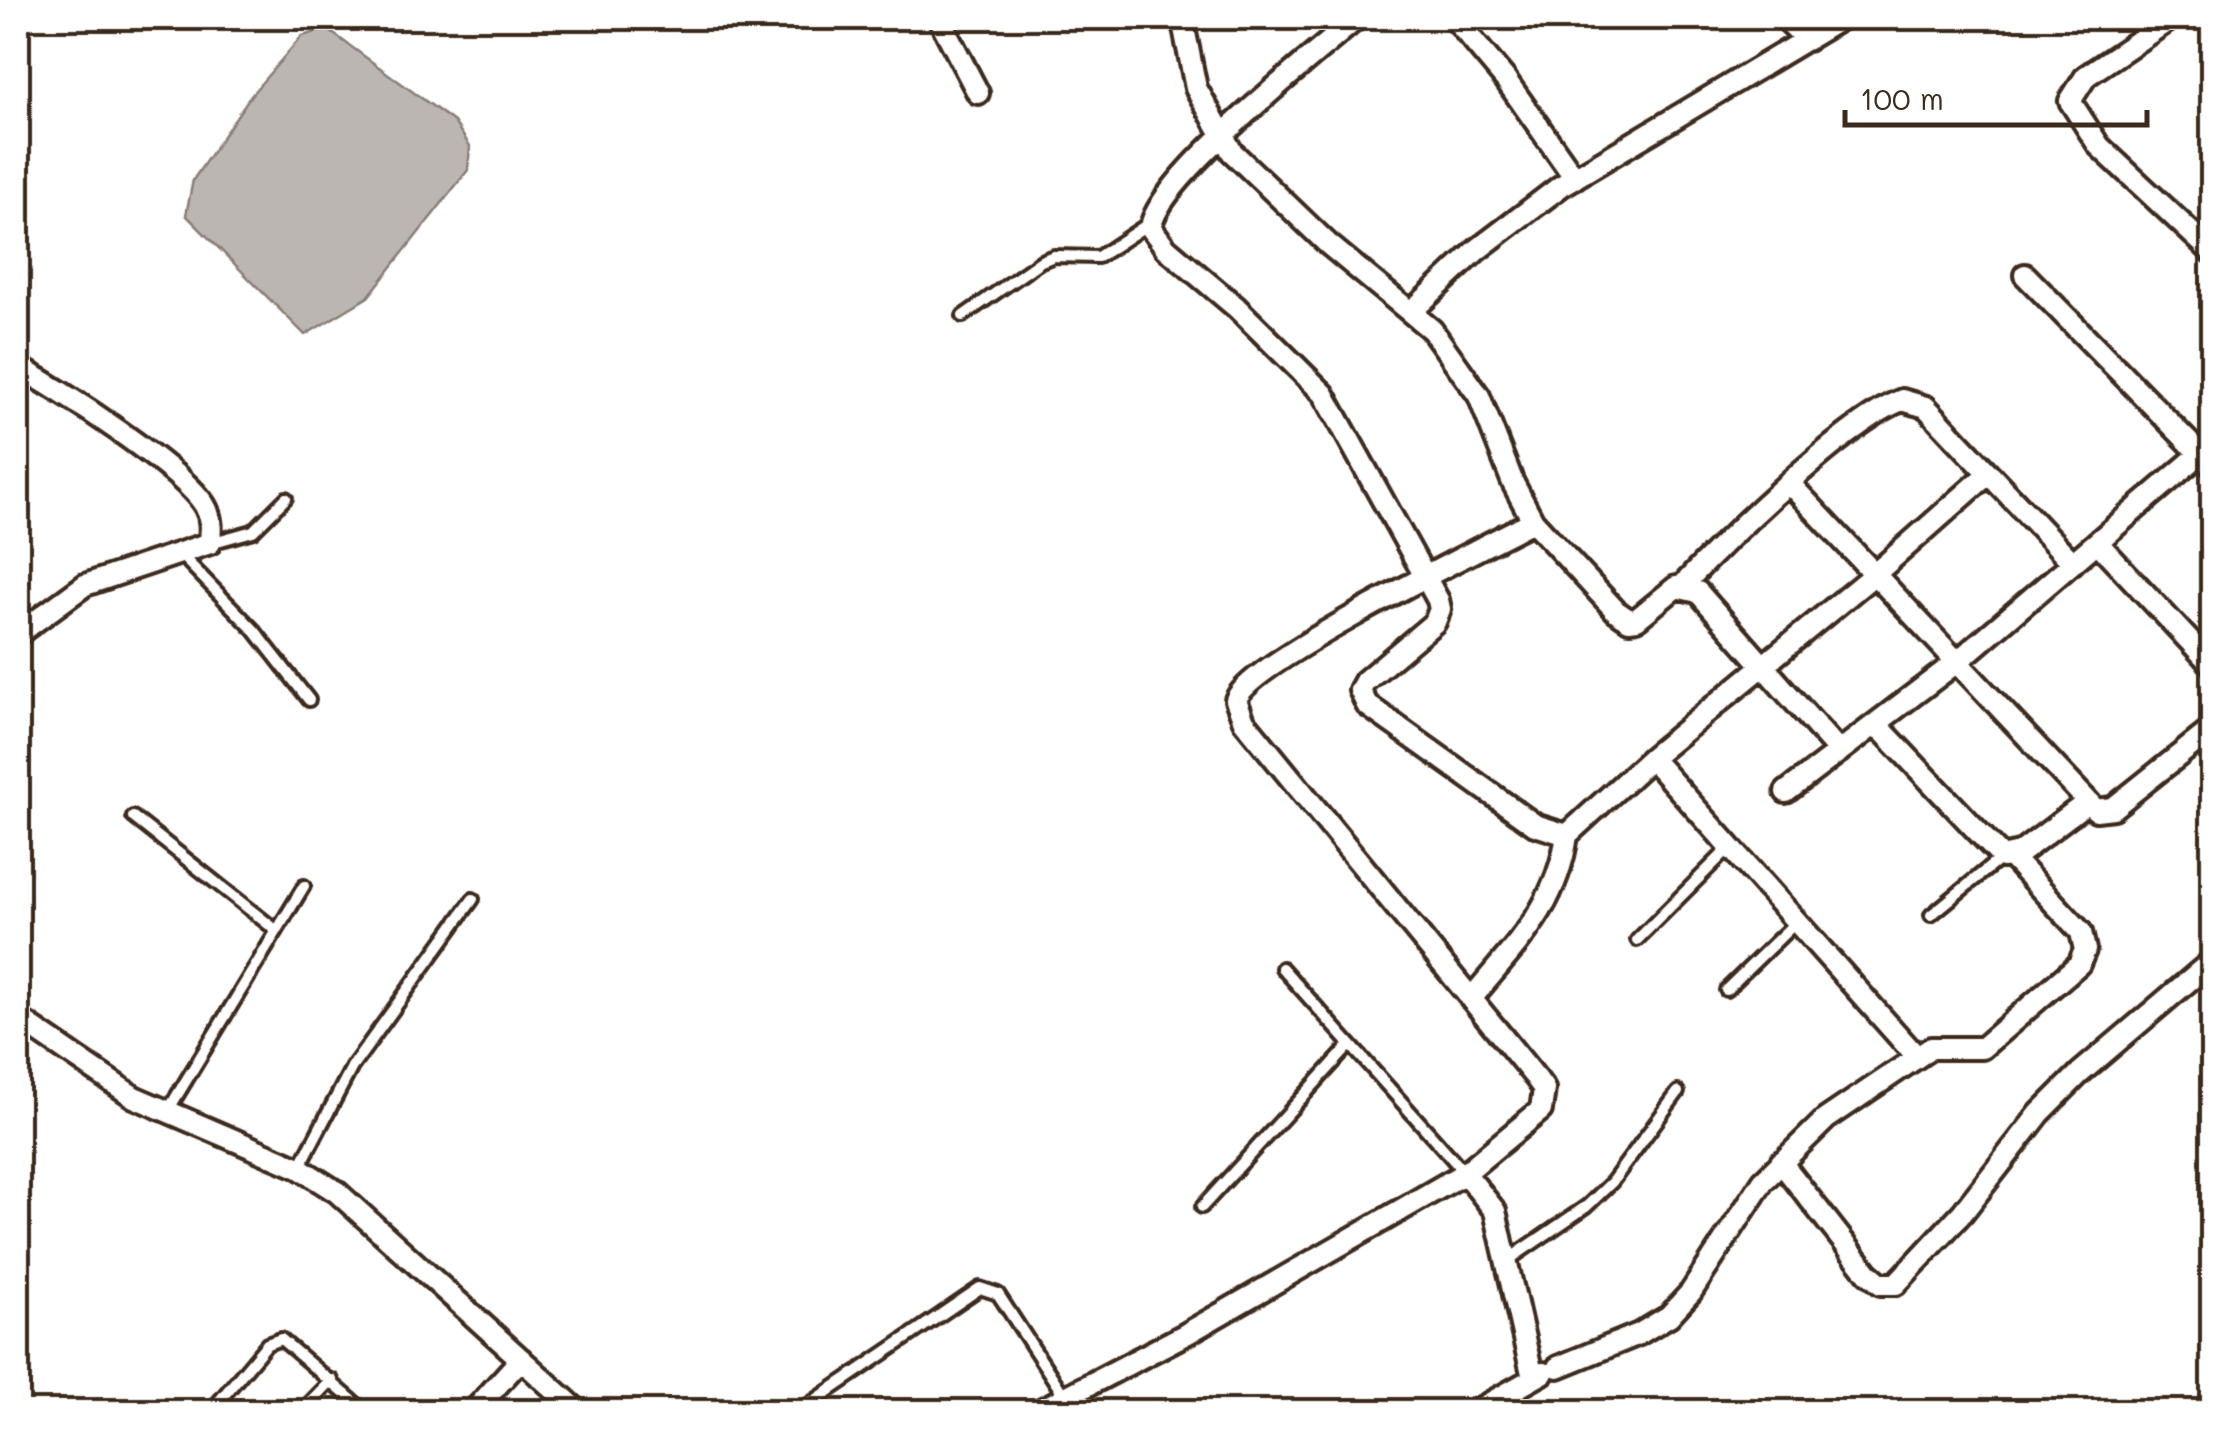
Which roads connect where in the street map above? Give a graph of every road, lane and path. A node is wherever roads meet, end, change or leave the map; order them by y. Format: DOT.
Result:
graph roads {
  1 [pos="939,18"];
  2 [pos="1182,18"];
  3 [pos="1358,18"];
  4 [pos="1454,18"];
  5 [pos="1786,18"];
  6 [pos="1842,18"];
  7 [pos="2172,18"];
  8 [pos="1806,40"];
  9 [pos="978,93"];
  10 [pos="1221,135"];
  11 [pos="1576,178"];
  12 [pos="1151,222"];
  13 [pos="2212,252"];
  14 [pos="2025,275"];
  15 [pos="1412,311"];
  16 [pos="964,316"];
  17 [pos="18,367"];
  18 [pos="2206,460"];
  19 [pos="1988,474"];
  20 [pos="1790,484"];
  21 [pos="286,498"];
  22 [pos="1533,521"];
  23 [pos="2097,542"];
  24 [pos="210,544"];
  25 [pos="180,554"];
  26 [pos="2072,564"];
  27 [pos="1876,573"];
  28 [pos="1426,578"];
  29 [pos="1683,585"];
  30 [pos="18,634"];
  31 [pos="1958,662"];
  32 [pos="1762,665"];
  33 [pos="2212,665"];
  34 [pos="309,700"];
  35 [pos="1876,724"];
  36 [pos="2212,729"];
  37 [pos="1839,752"];
  38 [pos="1651,758"];
  39 [pos="1786,792"];
  40 [pos="2086,803"];
  41 [pos="132,817"];
  42 [pos="1566,835"];
  43 [pos="1729,848"];
  44 [pos="2007,858"];
  45 [pos="304,886"];
  46 [pos="474,899"];
  47 [pos="1931,916"];
  48 [pos="1795,924"];
  49 [pos="276,931"];
  50 [pos="1637,940"];
  51 [pos="2212,961"];
  52 [pos="1282,968"];
  53 [pos="1726,990"];
  54 [pos="1471,999"];
  55 [pos="18,1018"];
  56 [pos="1350,1044"];
  57 [pos="1916,1057"];
  58 [pos="1678,1092"];
  59 [pos="167,1112"];
  60 [pos="1781,1162"];
  61 [pos="299,1168"];
  62 [pos="1466,1174"];
  63 [pos="1202,1207"];
  64 [pos="1508,1260"];
  65 [pos="521,1359"];
  66 [pos="1545,1373"];
  67 [pos="332,1380"];
  68 [pos="1065,1397"];
  69 [pos="210,1412"];
  70 [pos="300,1412"];
  71 [pos="366,1412"];
  72 [pos="473,1412"];
  73 [pos="579,1412"];
  74 [pos="798,1412"];
  75 [pos="1037,1412"];
  76 [pos="1474,1412"];
  1 -- 9 [label="street"];
  2 -- 10 [label="street"];
  3 -- 10 [label="street"];
  4 -- 11 [label="street"];
  5 -- 8 [label="street"];
  6 -- 8 [label="street"];
  7 -- 13 [label="street"];
  8 -- 11 [label="street"];
  10 -- 12 [label="street"];
  10 -- 15 [label="street"];
  11 -- 15 [label="street"];
  12 -- 16 [label="lane"];
  12 -- 28 [label="street"];
  14 -- 18 [label="street"];
  15 -- 22 [label="street"];
  17 -- 24 [label="street"];
  18 -- 23 [label="street"];
  19 -- 20 [label="street"];
  19 -- 26 [label="street"];
  19 -- 27 [label="street"];
  20 -- 27 [label="street"];
  20 -- 29 [label="street"];
  21 -- 24 [label="lane"];
  22 -- 28 [label="street"];
  22 -- 29 [label="street"];
  23 -- 26 [label="street"];
  23 -- 33 [label="street"];
  24 -- 25 [label="street"];
  25 -- 30 [label="street"];
  25 -- 34 [label="lane"];
  26 -- 31 [label="street"];
  27 -- 31 [label="street"];
  27 -- 32 [label="street"];
  28 -- 42 [label="street"];
  28 -- 54 [label="street"];
  29 -- 32 [label="street"];
  31 -- 35 [label="street"];
  31 -- 40 [label="street"];
  32 -- 37 [label="street"];
  32 -- 38 [label="street"];
  35 -- 37 [label="street"];
  35 -- 44 [label="street"];
  36 -- 40 [label="street"];
  37 -- 39 [label="street"];
  38 -- 42 [label="street"];
  38 -- 43 [label="street"];
  40 -- 44 [label="street"];
  41 -- 49 [label="lane"];
  42 -- 54 [label="street"];
  43 -- 48 [label="street"];
  43 -- 50 [label="lane"];
  44 -- 47 [label="lane"];
  44 -- 57 [label="street"];
  45 -- 49 [label="lane"];
  46 -- 61 [label="lane"];
  48 -- 53 [label="lane"];
  48 -- 57 [label="street"];
  49 -- 59 [label="lane"];
  51 -- 60 [label="street"];
  52 -- 56 [label="lane"];
  54 -- 62 [label="street"];
  55 -- 59 [label="street"];
  56 -- 62 [label="lane"];
  56 -- 63 [label="lane"];
  57 -- 60 [label="street"];
  58 -- 64 [label="lane"];
  59 -- 61 [label="street"];
  60 -- 66 [label="street"];
  61 -- 65 [label="street"];
  62 -- 64 [label="street"];
  62 -- 68 [label="street"];
  64 -- 66 [label="street"];
  65 -- 72 [label="street"];
  65 -- 73 [label="street"];
  66 -- 76 [label="street"];
  67 -- 69 [label="lane"];
  67 -- 70 [label="lane"];
  67 -- 71 [label="lane"];
  68 -- 74 [label="lane"];
  68 -- 75 [label="street"];
}
